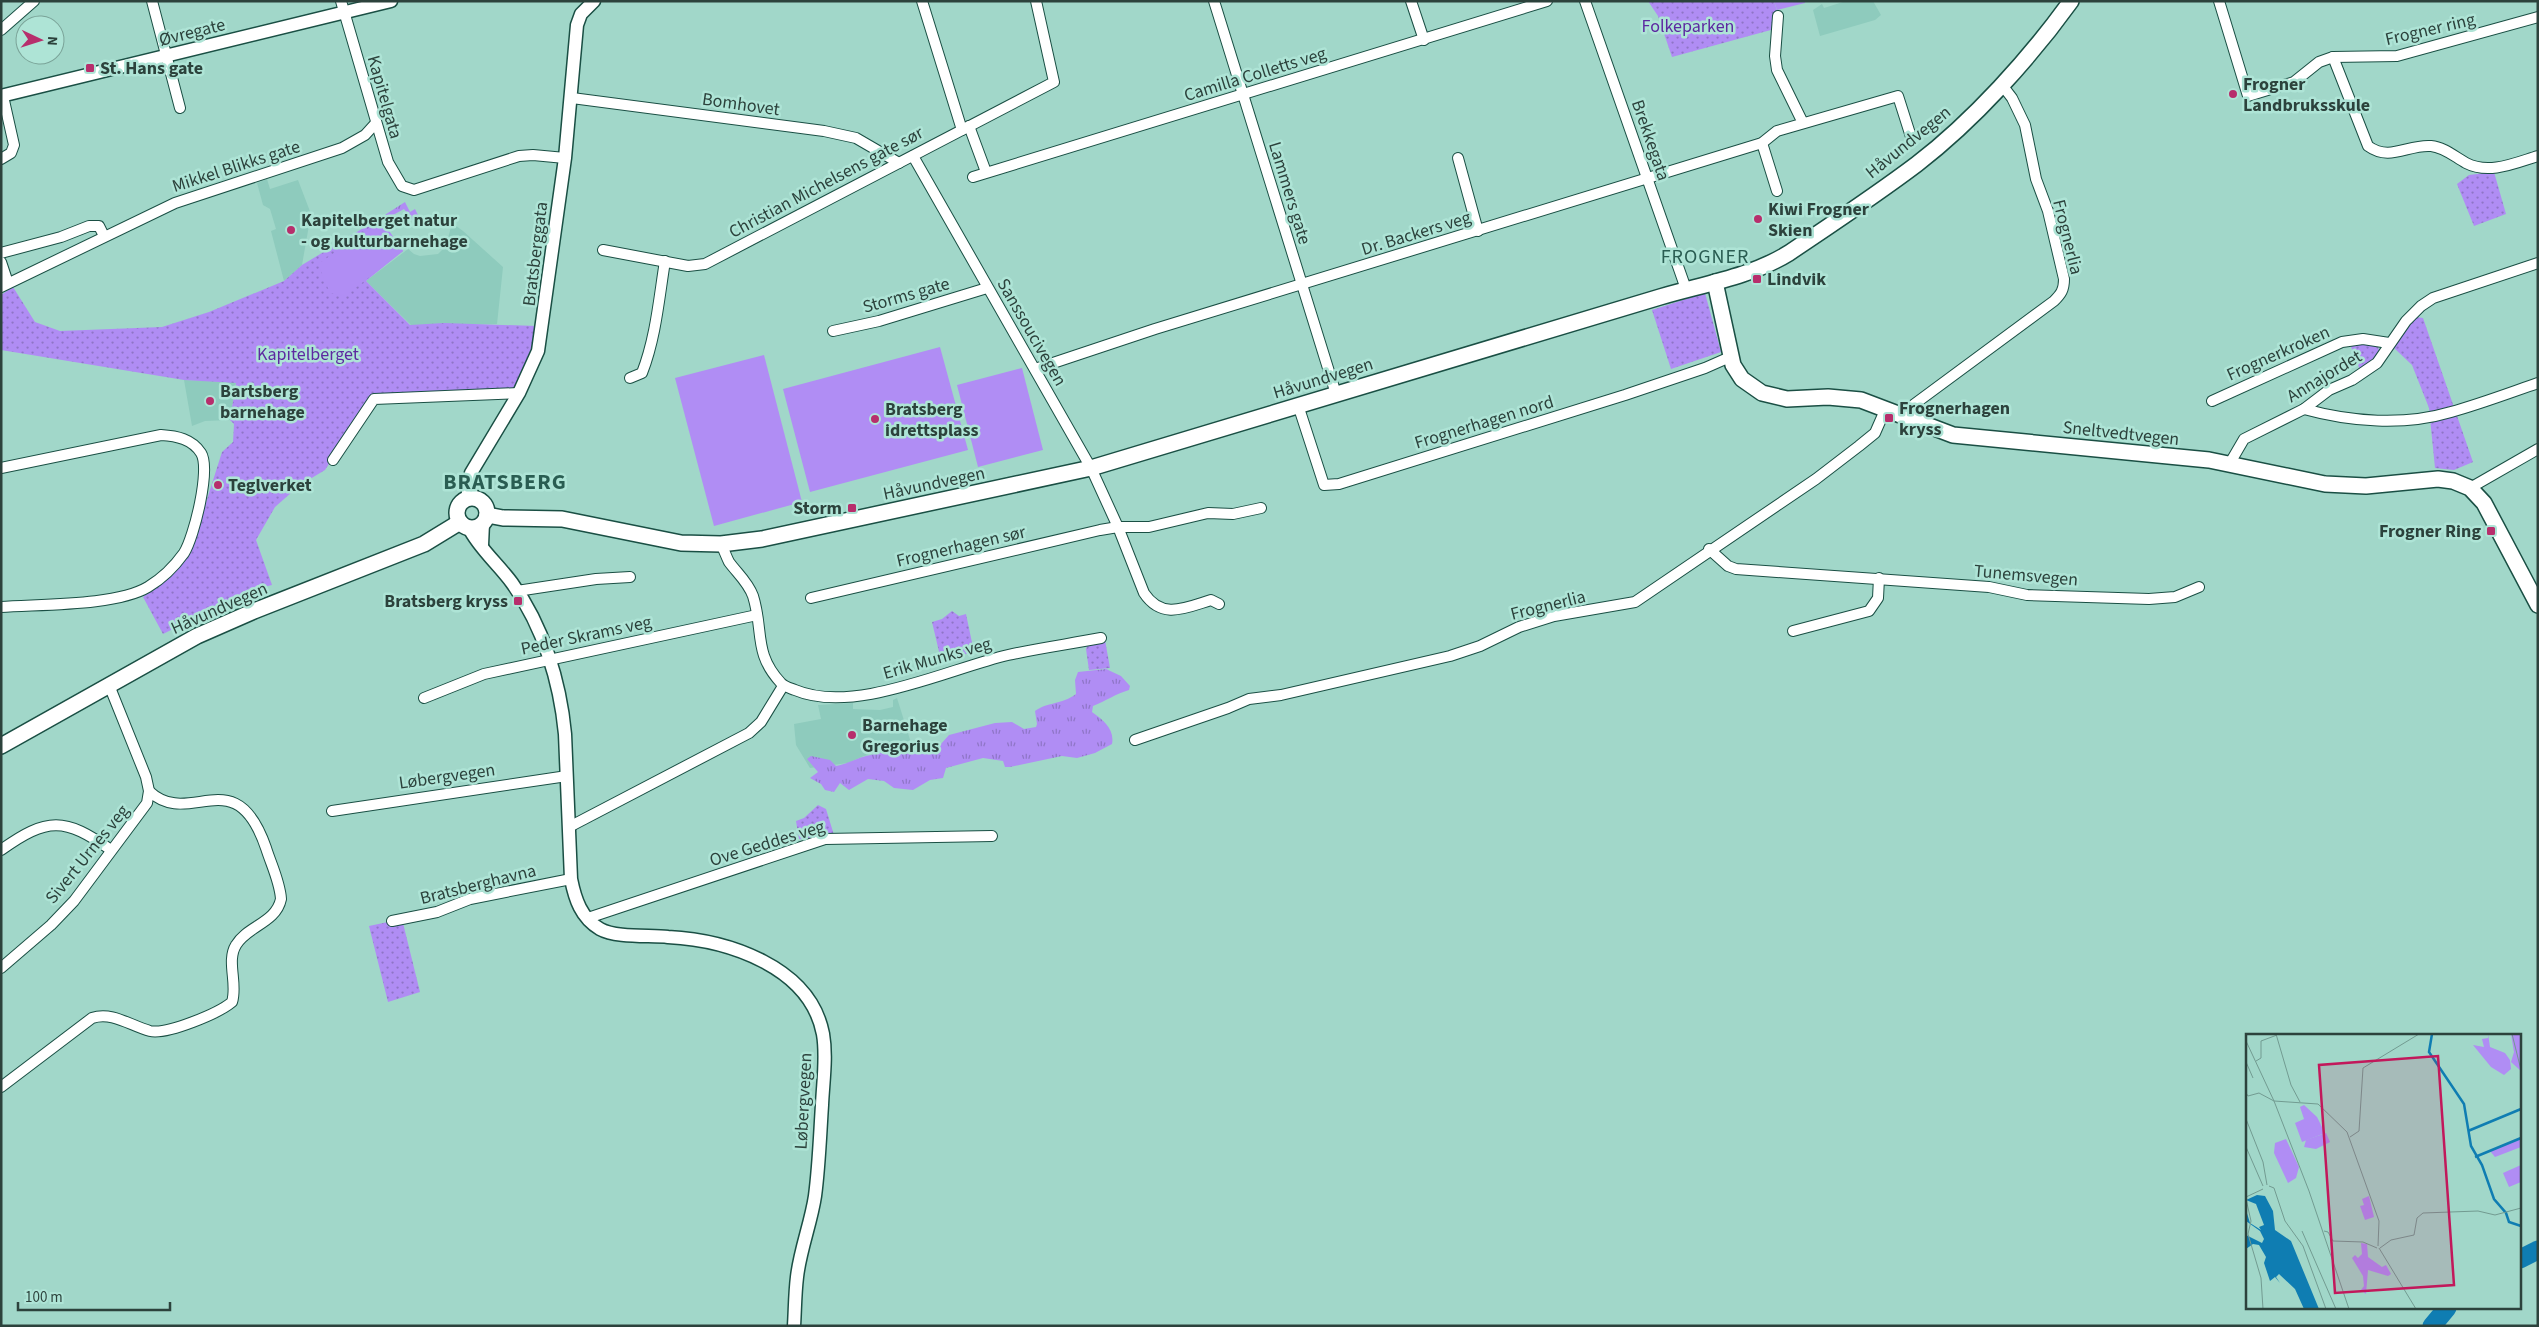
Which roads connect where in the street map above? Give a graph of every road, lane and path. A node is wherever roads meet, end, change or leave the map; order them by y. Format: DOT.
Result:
graph roads {
  1 [pos="34,1"];
  2 [pos="152,1"];
  3 [pos="391,1"];
  4 [pos="594,1"];
  5 [pos="922,1"];
  6 [pos="1036,1"];
  7 [pos="1214,1"];
  8 [pos="1412,1"];
  9 [pos="1547,1"];
  10 [pos="1585,1"];
  11 [pos="2071,1"];
  12 [pos="2219,1"];
  13 [pos="343,7"];
  14 [pos="1778,16"];
  15 [pos="2538,17"];
  16 [pos="1,30"];
  17 [pos="1424,40"];
  18 [pos="166,56"];
  19 [pos="2333,57"];
  20 [pos="2002,85"];
  21 [pos="1242,94"];
  22 [pos="2,96"];
  23 [pos="572,98"];
  24 [pos="180,108"];
  25 [pos="1803,123"];
  26 [pos="375,124"];
  27 [pos="966,128"];
  28 [pos="1912,140"];
  29 [pos="1762,143"];
  30 [pos="913,156"];
  31 [pos="2538,156"];
  32 [pos="565,158"];
  33 [pos="1458,158"];
  34 [pos="1,160"];
  35 [pos="899,163"];
  36 [pos="986,172"];
  37 [pos="973,177"];
  38 [pos="1647,178"];
  39 [pos="1777,191"];
  40 [pos="1478,230"];
  41 [pos="104,236"];
  42 [pos="603,250"];
  43 [pos="1,253"];
  44 [pos="665,261"];
  45 [pos="1,262"];
  46 [pos="2538,263"];
  47 [pos="1715,282"];
  48 [pos="5,285"];
  49 [pos="1301,286"];
  50 [pos="987,288"];
  51 [pos="1686,289"];
  52 [pos="832,330"];
  53 [pos="2389,343"];
  54 [pos="1730,357"];
  55 [pos="1035,369"];
  56 [pos="630,378"];
  57 [pos="2538,383"];
  58 [pos="519,393"];
  59 [pos="1336,394"];
  60 [pos="2212,401"];
  61 [pos="1298,405"];
  62 [pos="1886,408"];
  63 [pos="2304,409"];
  64 [pos="1901,414"];
  65 [pos="2538,449"];
  66 [pos="333,460"];
  67 [pos="2230,463"];
  68 [pos="1,468"];
  69 [pos="1091,468"];
  70 [pos="2470,488"];
  71 [pos="467,499"];
  72 [pos="1261,508"];
  73 [pos="485,519"];
  74 [pos="464,525"];
  75 [pos="1118,526"];
  76 [pos="721,544"];
  77 [pos="482,545"];
  78 [pos="1709,550"];
  79 [pos="630,577"];
  80 [pos="1879,578"];
  81 [pos="2199,587"];
  82 [pos="517,591"];
  83 [pos="811,598"];
  84 [pos="1219,604"];
  85 [pos="2,605"];
  86 [pos="2538,605"];
  87 [pos="757,615"];
  88 [pos="1794,631"];
  89 [pos="1101,638"];
  90 [pos="550,658"];
  91 [pos="110,685"];
  92 [pos="783,686"];
  93 [pos="424,698"];
  94 [pos="1135,740"];
  95 [pos="1,746"];
  96 [pos="568,776"];
  97 [pos="149,791"];
  98 [pos="332,811"];
  99 [pos="569,827"];
  100 [pos="992,836"];
  101 [pos="1,850"];
  102 [pos="111,850"];
  103 [pos="571,879"];
  104 [pos="588,918"];
  105 [pos="392,921"];
  106 [pos="1,968"];
  107 [pos="1,1087"];
  108 [pos="794,1326"];
  1 -- 16 [label="street"];
  2 -- 18 [label="street"];
  3 -- 13 [label="street, Øvregate"];
  4 -- 23 [label="street, Bratsberggata"];
  5 -- 27 [label="street"];
  6 -- 27 [label="street, Christian Michelsens gate sør"];
  7 -- 21 [label="street, Lammers gate"];
  8 -- 17 [label="street"];
  9 -- 17 [label="street, Camilla Colletts veg"];
  10 -- 38 [label="street, Brekkegata"];
  11 -- 20 [label="main road, Håvundvegen"];
  12 -- 19 [label="street, Frogner ring"];
  13 -- 18 [label="street, Øvregate"];
  13 -- 26 [label="street, Kapitelgata"];
  14 -- 25 [label="street"];
  15 -- 19 [label="street, Frogner ring"];
  17 -- 21 [label="street, Camilla Colletts veg"];
  18 -- 22 [label="street, Øvregate"];
  18 -- 24 [label="street"];
  19 -- 31 [label="street"];
  20 -- 47 [label="main road, Håvundvegen"];
  20 -- 64 [label="street, Frognerlia"];
  21 -- 36 [label="street, Camilla Colletts veg"];
  21 -- 49 [label="street, Lammers gate"];
  22 -- 34 [label="street"];
  23 -- 32 [label="street, Bratsberggata"];
  23 -- 35 [label="street, Bomhovet"];
  25 -- 28 [label="street, Dr. Backers veg"];
  25 -- 29 [label="street, Dr. Backers veg"];
  26 -- 32 [label="street, Kapitelgata"];
  26 -- 41 [label="street, Mikkel Blikks gate"];
  27 -- 30 [label="street, Christian Michelsens gate sør"];
  27 -- 36 [label="street"];
  29 -- 38 [label="street, Dr. Backers veg"];
  29 -- 39 [label="street"];
  30 -- 35 [label="street, Christian Michelsens gate sør"];
  30 -- 50 [label="street, Sanssoucivegen"];
  32 -- 58 [label="street, Bratsberggata"];
  33 -- 40 [label="street"];
  35 -- 44 [label="street, Christian Michelsens gate sør"];
  36 -- 37 [label="street, Camilla Colletts veg"];
  38 -- 40 [label="street, Dr. Backers veg"];
  38 -- 51 [label="street, Brekkegata"];
  40 -- 49 [label="street, Dr. Backers veg"];
  41 -- 43 [label="street"];
  41 -- 48 [label="street, Mikkel Blikks gate"];
  42 -- 44 [label="street, Christian Michelsens gate sør"];
  44 -- 56 [label="street"];
  45 -- 48 [label="street"];
  46 -- 53 [label="street, Annajordet"];
  47 -- 51 [label="main road, Håvundvegen"];
  47 -- 54 [label="main road, Sneltvedtvegen"];
  49 -- 55 [label="street, Dr. Backers veg"];
  49 -- 59 [label="street, Lammers gate"];
  50 -- 52 [label="street, Storms gate"];
  50 -- 55 [label="street, Sanssoucivegen"];
  51 -- 59 [label="main road, Håvundvegen"];
  53 -- 60 [label="street, Frognerkroken"];
  53 -- 63 [label="street, Annajordet"];
  54 -- 61 [label="street, Frognerhagen nord"];
  54 -- 62 [label="main road, Sneltvedtvegen"];
  55 -- 69 [label="street, Sanssoucivegen"];
  57 -- 63 [label="street"];
  58 -- 66 [label="street"];
  58 -- 71 [label="street, Bratsberggata"];
  59 -- 61 [label="main road, Håvundvegen"];
  61 -- 69 [label="main road, Håvundvegen"];
  62 -- 64 [label="main road, Sneltvedtvegen"];
  62 -- 78 [label="street, Frognerlia"];
  63 -- 67 [label="street, Annajordet"];
  64 -- 67 [label="main road, Sneltvedtvegen"];
  65 -- 70 [label="street"];
  67 -- 70 [label="main road, Sneltvedtvegen"];
  68 -- 85 [label="street"];
  69 -- 75 [label="street, Sanssoucivegen"];
  69 -- 76 [label="main road, Håvundvegen"];
  70 -- 86 [label="main road"];
  71 -- 73 [label="main road"];
  71 -- 74 [label="main road"];
  72 -- 75 [label="street"];
  73 -- 74 [label="main road"];
  73 -- 76 [label="main road, Håvundvegen"];
  73 -- 77 [label="street"];
  74 -- 77 [label="street, Løbergvegen"];
  74 -- 91 [label="main road, Håvundvegen"];
  75 -- 83 [label="street, Frognerhagen sør"];
  75 -- 84 [label="street, Sanssoucivegen"];
  76 -- 87 [label="street"];
  77 -- 82 [label="street, Løbergvegen"];
  78 -- 80 [label="street, Tunemsvegen"];
  78 -- 94 [label="street, Frognerlia"];
  79 -- 82 [label="street"];
  80 -- 81 [label="street, Tunemsvegen"];
  80 -- 88 [label="street"];
  82 -- 90 [label="street, Løbergvegen"];
  87 -- 90 [label="street, Peder Skrams veg"];
  87 -- 92 [label="street"];
  89 -- 92 [label="street, Erik Munks veg"];
  90 -- 93 [label="street, Peder Skrams veg"];
  90 -- 96 [label="street, Løbergvegen"];
  91 -- 95 [label="main road, Håvundvegen"];
  91 -- 97 [label="street"];
  92 -- 99 [label="street"];
  96 -- 98 [label="street, Løbergvegen"];
  96 -- 99 [label="street, Løbergvegen"];
  97 -- 102 [label="street, Sivert Urnes veg"];
  97 -- 107 [label="street"];
  99 -- 103 [label="street, Løbergvegen"];
  100 -- 104 [label="street, Ove Geddes veg"];
  101 -- 102 [label="street"];
  102 -- 106 [label="street, Sivert Urnes veg"];
  103 -- 104 [label="street, Løbergvegen"];
  103 -- 105 [label="street, Bratsberghavna"];
  104 -- 108 [label="street, Løbergvegen"];
}
